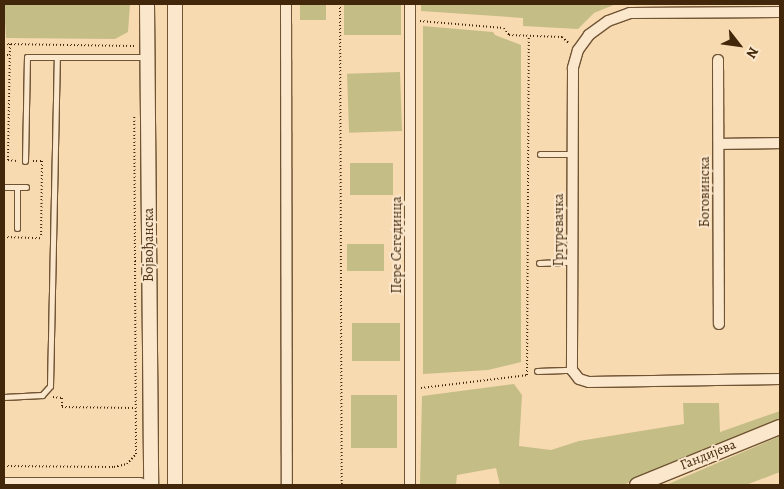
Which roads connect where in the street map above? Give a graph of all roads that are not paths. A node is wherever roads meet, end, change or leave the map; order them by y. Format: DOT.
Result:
graph roads {
  1 [pos="147,4"];
  2 [pos="175,4"];
  3 [pos="286,4"];
  4 [pos="410,4"];
  5 [pos="780,12"];
  6 [pos="57,57"];
  7 [pos="141,57"];
  8 [pos="718,60"];
  9 [pos="780,143"];
  10 [pos="719,144"];
  11 [pos="540,154"];
  12 [pos="573,154"];
  13 [pos="25,161"];
  14 [pos="4,186"];
  15 [pos="17,187"];
  16 [pos="26,187"];
  17 [pos="17,228"];
  18 [pos="572,262"];
  19 [pos="539,263"];
  20 [pos="719,324"];
  21 [pos="572,370"];
  22 [pos="537,371"];
  23 [pos="780,379"];
  24 [pos="4,397"];
  25 [pos="780,427"];
  26 [pos="4,485"];
  27 [pos="140,485"];
  28 [pos="151,485"];
  29 [pos="175,485"];
  30 [pos="287,485"];
  31 [pos="410,485"];
  32 [pos="637,485"];
  1 -- 7 [label="main road, Војвођанска"];
  2 -- 29 [label="main road, Војвођанска"];
  3 -- 30 [label="street"];
  4 -- 31 [label="street, Пере Сегединца"];
  5 -- 12 [label="street, Гргуревачка"];
  6 -- 7 [label="lane"];
  6 -- 13 [label="lane"];
  6 -- 24 [label="lane"];
  7 -- 28 [label="main road, Војвођанска"];
  8 -- 10 [label="street, Боговинска"];
  9 -- 10 [label="street"];
  10 -- 20 [label="street, Боговинска"];
  11 -- 12 [label="lane"];
  12 -- 18 [label="street, Гргуревачка"];
  14 -- 15 [label="lane"];
  15 -- 16 [label="lane"];
  15 -- 17 [label="lane"];
  18 -- 19 [label="lane"];
  18 -- 21 [label="street, Гргуревачка"];
  21 -- 22 [label="lane"];
  21 -- 23 [label="street"];
  25 -- 32 [label="main road, Гандијева"];
  26 -- 27 [label="main road"];
}
